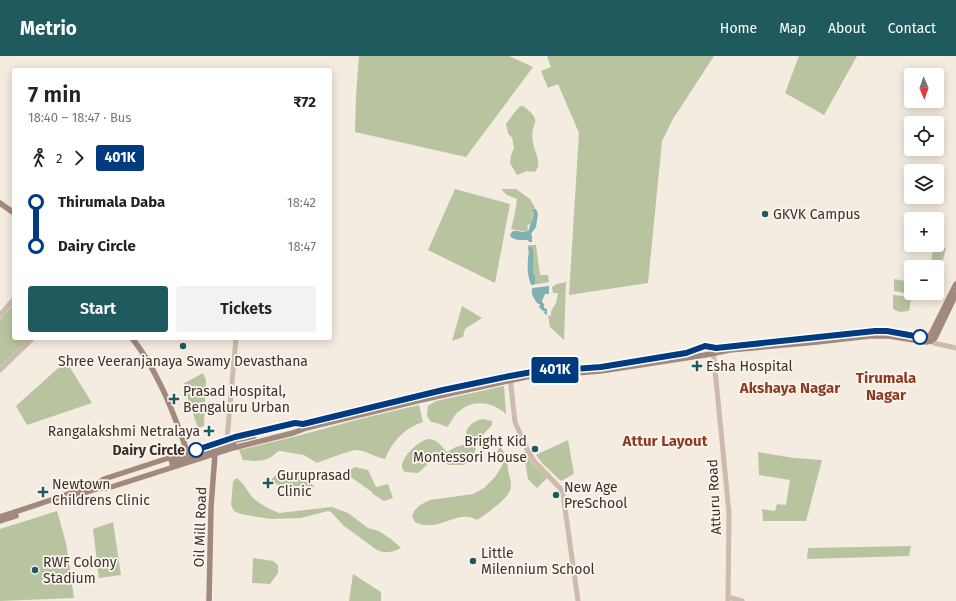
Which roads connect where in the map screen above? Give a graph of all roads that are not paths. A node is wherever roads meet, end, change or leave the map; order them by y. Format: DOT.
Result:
graph roads {
  1 [pos="0,203"];
  2 [pos="12,212"];
  3 [pos="956,284"];
  4 [pos="956,294"];
  5 [pos="12,301"];
  6 [pos="0,315"];
  7 [pos="929,339"];
  8 [pos="31,340"];
  9 [pos="133,340"];
  10 [pos="236,340"];
  11 [pos="956,348"];
  12 [pos="714,351"];
  13 [pos="0,370"];
  14 [pos="510,378"];
  15 [pos="232,443"];
  16 [pos="212,444"];
  17 [pos="187,452"];
  18 [pos="215,454"];
  19 [pos="191,462"];
  20 [pos="100,485"];
  21 [pos="0,517"];
  22 [pos="0,521"];
  23 [pos="728,599"];
  24 [pos="209,601"];
  25 [pos="578,601"];
  26 [pos="742,601"];
  1 -- 2 [label="main road"];
  3 -- 7 [label="main road"];
  4 -- 7 [label="main road"];
  5 -- 6 [label="street"];
  7 -- 11 [label="street"];
  7 -- 12 [label="main road"];
  8 -- 13 [label="street"];
  9 -- 17 [label="main road"];
  10 -- 15 [label="street"];
  12 -- 14 [label="main road"];
  12 -- 14 [label="main road"];
  12 -- 23 [label="street, Atturu Road"];
  14 -- 15 [label="main road"];
  14 -- 25 [label="street"];
  15 -- 16 [label="main road"];
  15 -- 18 [label="main road"];
  15 -- 20 [label="main road, bridge"];
  16 -- 17 [label="main road"];
  16 -- 18 [label="main road"];
  17 -- 19 [label="main road"];
  17 -- 20 [label="main road"];
  18 -- 19 [label="main road"];
  18 -- 24 [label="main road, Oil Mill Road"];
  19 -- 20 [label="main road"];
  20 -- 21 [label="main road"];
  20 -- 22 [label="main road"];
  23 -- 26 [label="street"];
}
